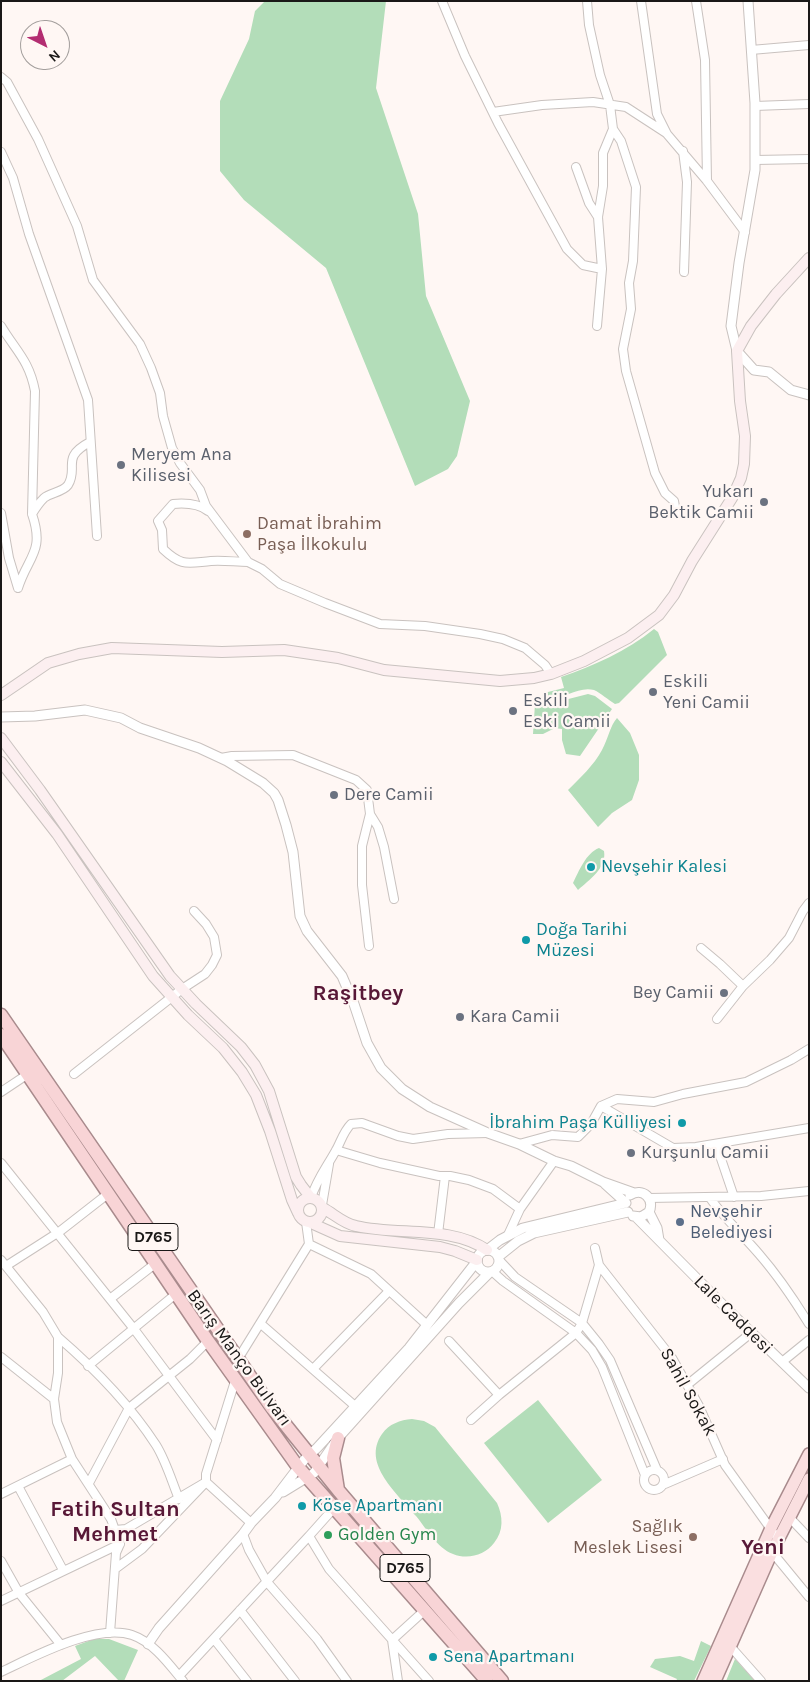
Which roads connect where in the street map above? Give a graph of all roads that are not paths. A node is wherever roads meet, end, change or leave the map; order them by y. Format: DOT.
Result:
graph roads {
  1 [pos="442,1"];
  2 [pos="586,1"];
  3 [pos="640,1"];
  4 [pos="696,1"];
  5 [pos="748,1"];
  6 [pos="809,45"];
  7 [pos="751,50"];
  8 [pos="1,78"];
  9 [pos="809,104"];
  10 [pos="610,105"];
  11 [pos="755,106"];
  12 [pos="493,112"];
  13 [pos="613,129"];
  14 [pos="667,134"];
  15 [pos="683,151"];
  16 [pos="1,152"];
  17 [pos="809,159"];
  18 [pos="755,160"];
  19 [pos="576,167"];
  20 [pos="707,181"];
  21 [pos="598,217"];
  22 [pos="745,232"];
  23 [pos="809,258"];
  24 [pos="602,269"];
  25 [pos="684,272"];
  26 [pos="1,326"];
  27 [pos="597,326"];
  28 [pos="737,351"];
  29 [pos="809,394"];
  30 [pos="90,442"];
  31 [pos="676,512"];
  32 [pos="1,513"];
  33 [pos="32,514"];
  34 [pos="214,516"];
  35 [pos="98,536"];
  36 [pos="248,562"];
  37 [pos="551,674"];
  38 [pos="3,695"];
  39 [pos="1,717"];
  40 [pos="1,738"];
  41 [pos="221,758"];
  42 [pos="1,762"];
  43 [pos="370,814"];
  44 [pos="394,899"];
  45 [pos="809,903"];
  46 [pos="194,911"];
  47 [pos="369,946"];
  48 [pos="701,948"];
  49 [pos="743,986"];
  50 [pos="182,989"];
  51 [pos="172,998"];
  52 [pos="1,1015"];
  53 [pos="717,1019"];
  54 [pos="3,1043"];
  55 [pos="809,1049"];
  56 [pos="28,1074"];
  57 [pos="74,1074"];
  58 [pos="1,1092"];
  59 [pos="601,1106"];
  60 [pos="808,1128"];
  61 [pos="488,1134"];
  62 [pos="809,1137"];
  63 [pos="519,1144"];
  64 [pos="716,1144"];
  65 [pos="336,1150"];
  66 [pos="330,1160"];
  67 [pos="554,1161"];
  68 [pos="1,1162"];
  69 [pos="445,1176"];
  70 [pos="603,1182"];
  71 [pos="809,1191"];
  72 [pos="109,1193"];
  73 [pos="634,1193"];
  74 [pos="734,1197"];
  75 [pos="310,1198"];
  76 [pos="649,1198"];
  77 [pos="710,1198"];
  78 [pos="322,1206"];
  79 [pos="520,1210"];
  80 [pos="630,1211"];
  81 [pos="648,1212"];
  82 [pos="298,1213"];
  83 [pos="309,1223"];
  84 [pos="59,1232"];
  85 [pos="438,1234"];
  86 [pos="508,1235"];
  87 [pos="660,1240"];
  88 [pos="309,1244"];
  89 [pos="595,1248"];
  90 [pos="487,1250"];
  91 [pos="499,1258"];
  92 [pos="477,1261"];
  93 [pos="4,1263"];
  94 [pos="156,1263"];
  95 [pos="600,1265"];
  96 [pos="491,1272"];
  97 [pos="389,1291"];
  98 [pos="177,1293"];
  99 [pos="110,1299"];
  100 [pos="582,1322"];
  101 [pos="261,1324"];
  102 [pos="809,1324"];
  103 [pos="427,1325"];
  104 [pos="134,1329"];
  105 [pos="576,1333"];
  106 [pos="751,1333"];
  107 [pos="58,1337"];
  108 [pos="809,1340"];
  109 [pos="208,1341"];
  110 [pos="449,1341"];
  111 [pos="1,1357"];
  112 [pos="238,1359"];
  113 [pos="782,1362"];
  114 [pos="88,1366"];
  115 [pos="312,1369"];
  116 [pos="169,1376"];
  117 [pos="236,1378"];
  118 [pos="687,1385"];
  119 [pos="809,1388"];
  120 [pos="499,1395"];
  121 [pos="54,1399"];
  122 [pos="355,1406"];
  123 [pos="129,1408"];
  124 [pos="471,1420"];
  125 [pos="338,1438"];
  126 [pos="217,1440"];
  127 [pos="311,1454"];
  128 [pos="809,1454"];
  129 [pos="72,1459"];
  130 [pos="722,1459"];
  131 [pos="320,1465"];
  132 [pos="298,1467"];
  133 [pos="657,1470"];
  134 [pos="645,1475"];
  135 [pos="307,1477"];
  136 [pos="809,1480"];
  137 [pos="206,1482"];
  138 [pos="89,1483"];
  139 [pos="664,1484"];
  140 [pos="18,1486"];
  141 [pos="338,1490"];
  142 [pos="1,1494"];
  143 [pos="275,1498"];
  144 [pos="179,1499"];
  145 [pos="334,1508"];
  146 [pos="789,1517"];
  147 [pos="251,1523"];
  148 [pos="770,1528"];
  149 [pos="115,1530"];
  150 [pos="243,1534"];
  151 [pos="310,1536"];
  152 [pos="778,1538"];
  153 [pos="809,1538"];
  154 [pos="120,1544"];
  155 [pos="772,1552"];
  156 [pos="1,1561"];
  157 [pos="115,1569"];
  158 [pos="63,1570"];
  159 [pos="267,1582"];
  160 [pos="19,1593"];
  161 [pos="809,1597"];
  162 [pos="1,1600"];
  163 [pos="240,1610"];
  164 [pos="425,1610"];
  165 [pos="110,1633"];
  166 [pos="214,1639"];
  167 [pos="392,1640"];
  168 [pos="148,1644"];
  169 [pos="61,1645"];
  170 [pos="730,1646"];
  171 [pos="1,1672"];
  172 [pos="181,1679"];
  173 [pos="248,1681"];
  174 [pos="295,1681"];
  175 [pos="347,1681"];
  176 [pos="398,1681"];
  177 [pos="429,1681"];
  178 [pos="487,1681"];
  179 [pos="502,1681"];
  180 [pos="703,1681"];
  181 [pos="715,1681"];
  182 [pos="761,1681"];
  1 -- 12 [label="street"];
  2 -- 10 [label="street"];
  3 -- 14 [label="street"];
  4 -- 20 [label="street"];
  5 -- 7 [label="street"];
  6 -- 7 [label="street"];
  7 -- 11 [label="street"];
  8 -- 34 [label="street"];
  9 -- 11 [label="street"];
  10 -- 12 [label="street"];
  10 -- 13 [label="street"];
  10 -- 14 [label="street"];
  11 -- 18 [label="street"];
  12 -- 24 [label="street"];
  13 -- 21 [label="street"];
  13 -- 31 [label="street"];
  14 -- 15 [label="street"];
  15 -- 20 [label="street"];
  15 -- 25 [label="street"];
  16 -- 30 [label="street"];
  17 -- 18 [label="street"];
  18 -- 22 [label="street"];
  19 -- 21 [label="street"];
  20 -- 22 [label="street"];
  21 -- 24 [label="street"];
  22 -- 28 [label="street"];
  23 -- 28 [label="main road"];
  24 -- 27 [label="street"];
  26 -- 33 [label="street"];
  28 -- 29 [label="street"];
  28 -- 37 [label="main road"];
  30 -- 33 [label="street"];
  30 -- 35 [label="street"];
  32 -- 33 [label="street"];
  34 -- 36 [label="street"];
  34 -- 36 [label="street"];
  36 -- 37 [label="street"];
  37 -- 38 [label="main road"];
  39 -- 41 [label="street"];
  40 -- 50 [label="main road"];
  41 -- 43 [label="street"];
  41 -- 61 [label="street"];
  42 -- 51 [label="main road"];
  43 -- 44 [label="street"];
  43 -- 47 [label="street"];
  45 -- 49 [label="street"];
  46 -- 50 [label="street"];
  48 -- 49 [label="street"];
  49 -- 53 [label="street"];
  50 -- 51 [label="street"];
  50 -- 75 [label="main road"];
  51 -- 57 [label="street"];
  51 -- 82 [label="main road"];
  52 -- 112 [label="highway, Barış Manço Bulvarı / D765"];
  54 -- 56 [label="highway, Barış Manço Bulvarı / D765"];
  55 -- 59 [label="street"];
  56 -- 58 [label="street"];
  56 -- 72 [label="highway, Barış Manço Bulvarı / D765"];
  59 -- 63 [label="street"];
  59 -- 64 [label="street"];
  60 -- 62 [label="street"];
  60 -- 64 [label="street"];
  61 -- 63 [label="street"];
  61 -- 65 [label="street"];
  63 -- 67 [label="street"];
  64 -- 74 [label="street"];
  65 -- 66 [label="street"];
  65 -- 69 [label="street"];
  66 -- 75 [label="street"];
  66 -- 78 [label="street"];
  67 -- 70 [label="street"];
  67 -- 79 [label="street"];
  68 -- 84 [label="street"];
  69 -- 79 [label="street"];
  69 -- 85 [label="street"];
  70 -- 73 [label="street"];
  70 -- 80 [label="street, Lale Caddesi"];
  71 -- 74 [label="street"];
  72 -- 84 [label="street"];
  72 -- 94 [label="highway, Barış Manço Bulvarı / D765"];
  73 -- 76 [label="street"];
  73 -- 80 [label="street"];
  74 -- 77 [label="street"];
  75 -- 78 [label="main road"];
  75 -- 82 [label="main road"];
  76 -- 77 [label="street"];
  76 -- 81 [label="street"];
  77 -- 102 [label="street"];
  78 -- 83 [label="main road"];
  78 -- 85 [label="main road"];
  79 -- 86 [label="street"];
  80 -- 81 [label="street"];
  80 -- 86 [label="street"];
  80 -- 87 [label="street, Lale Caddesi"];
  80 -- 91 [label="street"];
  81 -- 87 [label="street"];
  82 -- 83 [label="main road"];
  83 -- 88 [label="street"];
  83 -- 92 [label="main road"];
  84 -- 93 [label="street"];
  84 -- 99 [label="street"];
  85 -- 90 [label="main road"];
  86 -- 90 [label="street"];
  87 -- 106 [label="street, Lale Caddesi"];
  88 -- 97 [label="street"];
  88 -- 101 [label="street"];
  89 -- 95 [label="street, Sahil Sokak"];
  90 -- 91 [label="street"];
  90 -- 92 [label="street"];
  91 -- 96 [label="street"];
  91 -- 100 [label="street"];
  92 -- 96 [label="street"];
  92 -- 103 [label="street"];
  93 -- 107 [label="street"];
  94 -- 98 [label="highway, Barış Manço Bulvarı / D765"];
  94 -- 99 [label="street"];
  95 -- 100 [label="street"];
  95 -- 118 [label="street, Sahil Sokak"];
  96 -- 105 [label="street"];
  96 -- 125 [label="street"];
  97 -- 103 [label="street"];
  97 -- 115 [label="street"];
  98 -- 104 [label="street"];
  98 -- 109 [label="highway, Barış Manço Bulvarı / D765"];
  99 -- 104 [label="street"];
  100 -- 105 [label="street"];
  100 -- 133 [label="street"];
  101 -- 112 [label="street"];
  101 -- 115 [label="street"];
  103 -- 122 [label="street"];
  104 -- 114 [label="street"];
  104 -- 116 [label="street"];
  105 -- 120 [label="street"];
  105 -- 134 [label="street"];
  106 -- 113 [label="street, Lale Caddesi"];
  106 -- 118 [label="street"];
  107 -- 114 [label="street"];
  107 -- 121 [label="street"];
  108 -- 113 [label="street"];
  109 -- 116 [label="street"];
  109 -- 117 [label="highway, Barış Manço Bulvarı / D765"];
  110 -- 120 [label="street"];
  111 -- 121 [label="street"];
  112 -- 127 [label="highway, Barış Manço Bulvarı / D765"];
  113 -- 119 [label="street, Lale Caddesi"];
  114 -- 123 [label="street"];
  115 -- 122 [label="street"];
  116 -- 123 [label="street"];
  116 -- 126 [label="street"];
  117 -- 126 [label="street"];
  117 -- 132 [label="highway, Barış Manço Bulvarı / D765"];
  118 -- 130 [label="street, Sahil Sokak"];
  120 -- 124 [label="street"];
  121 -- 129 [label="street"];
  122 -- 127 [label="street"];
  123 -- 138 [label="street"];
  123 -- 144 [label="street"];
  125 -- 131 [label="street"];
  125 -- 141 [label="highway"];
  126 -- 137 [label="street"];
  127 -- 131 [label="highway, Barış Manço Bulvarı / D765"];
  127 -- 132 [label="street"];
  128 -- 148 [label="main road"];
  129 -- 138 [label="street"];
  129 -- 140 [label="street"];
  130 -- 139 [label="street"];
  130 -- 148 [label="street, Sahil Sokak"];
  131 -- 135 [label="street"];
  131 -- 141 [label="highway, Barış Manço Bulvarı / D765"];
  132 -- 135 [label="highway, Barış Manço Bulvarı / D765"];
  132 -- 143 [label="street"];
  133 -- 134 [label="street"];
  133 -- 139 [label="street"];
  134 -- 139 [label="street"];
  135 -- 143 [label="street"];
  135 -- 145 [label="highway, Barış Manço Bulvarı / D765"];
  136 -- 146 [label="main road"];
  137 -- 144 [label="street"];
  137 -- 147 [label="street"];
  137 -- 157 [label="street"];
  138 -- 149 [label="street"];
  140 -- 142 [label="street"];
  140 -- 158 [label="street"];
  141 -- 179 [label="highway, Barış Manço Bulvarı / D765"];
  143 -- 147 [label="street"];
  144 -- 149 [label="street"];
  145 -- 151 [label="street"];
  145 -- 164 [label="highway, Barış Manço Bulvarı / D765"];
  146 -- 152 [label="main road"];
  146 -- 153 [label="street"];
  147 -- 150 [label="street"];
  148 -- 152 [label="street, Sahil Sokak"];
  148 -- 180 [label="main road"];
  149 -- 154 [label="street"];
  150 -- 159 [label="street"];
  150 -- 168 [label="street"];
  151 -- 159 [label="street"];
  151 -- 167 [label="street"];
  152 -- 155 [label="main road"];
  154 -- 157 [label="street"];
  154 -- 158 [label="street"];
  155 -- 161 [label="street"];
  155 -- 170 [label="main road"];
  156 -- 160 [label="street"];
  157 -- 165 [label="street"];
  158 -- 160 [label="street"];
  159 -- 163 [label="street"];
  159 -- 175 [label="street"];
  160 -- 162 [label="street"];
  160 -- 169 [label="street"];
  163 -- 166 [label="street"];
  163 -- 174 [label="street"];
  164 -- 167 [label="street"];
  164 -- 178 [label="highway, Barış Manço Bulvarı / D765"];
  165 -- 168 [label="street"];
  165 -- 169 [label="street"];
  166 -- 172 [label="street"];
  166 -- 173 [label="street"];
  167 -- 176 [label="street"];
  167 -- 177 [label="street"];
  168 -- 172 [label="street"];
  169 -- 171 [label="street"];
  170 -- 181 [label="main road"];
  170 -- 182 [label="street"];
}
